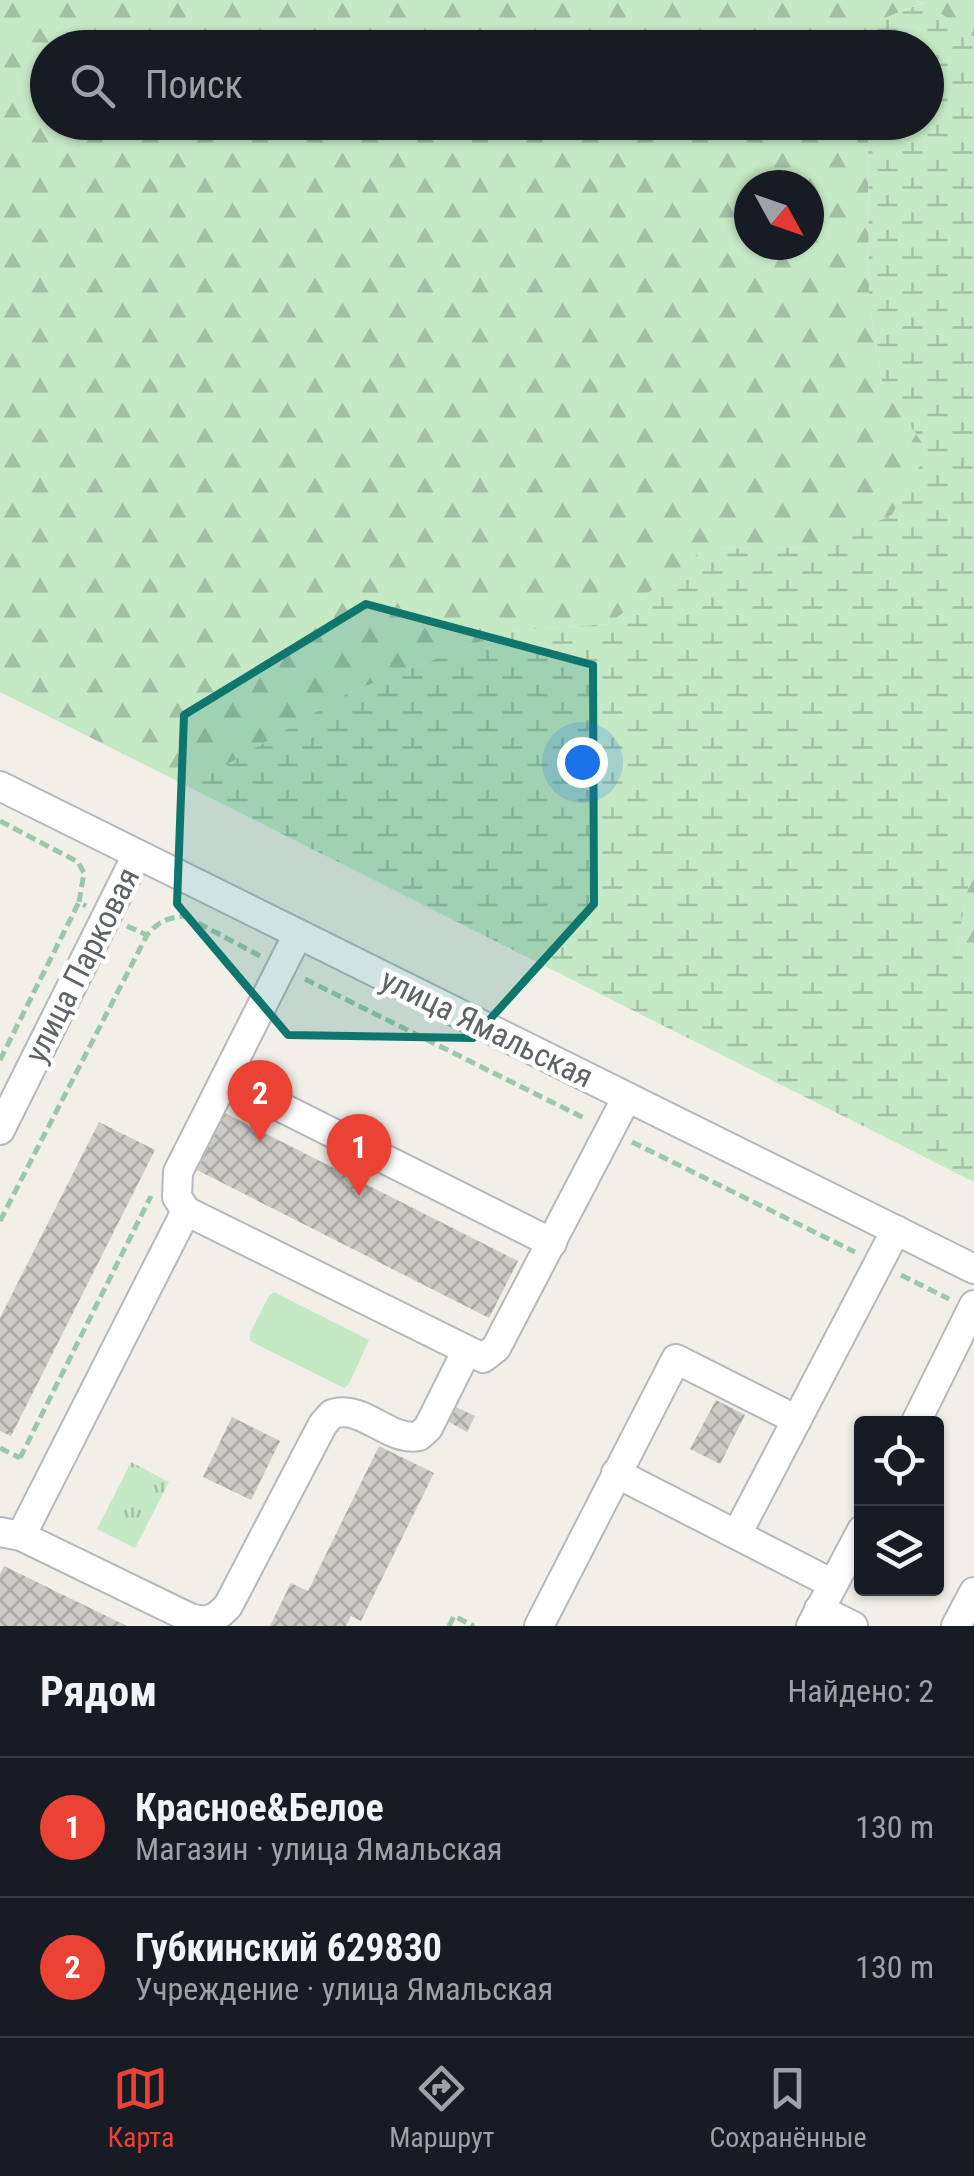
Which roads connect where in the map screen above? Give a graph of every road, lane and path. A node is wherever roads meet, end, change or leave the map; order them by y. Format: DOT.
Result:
graph roads {
  1 [pos="0,786"];
  2 [pos="0,821"];
  3 [pos="138,855"];
  4 [pos="200,886"];
  5 [pos="79,902"];
  6 [pos="107,916"];
  7 [pos="185,916"];
  8 [pos="298,934"];
  9 [pos="147,935"];
  10 [pos="281,967"];
  11 [pos="0,1060"];
  12 [pos="225,1079"];
  13 [pos="627,1097"];
  14 [pos="1,1124"];
  15 [pos="609,1130"];
  16 [pos="154,1192"];
  17 [pos="186,1211"];
  18 [pos="0,1221"];
  19 [pos="896,1230"];
  20 [pos="552,1243"];
  21 [pos="879,1264"];
  22 [pos="974,1268"];
  23 [pos="973,1308"];
  24 [pos="466,1352"];
  25 [pos="919,1416"];
  26 [pos="797,1420"];
  27 [pos="0,1448"];
  28 [pos="20,1458"];
  29 [pos="616,1473"];
  30 [pos="52,1474"];
  31 [pos="11,1534"];
  32 [pos="737,1534"];
  33 [pos="854,1545"];
  34 [pos="833,1584"];
  35 [pos="974,1592"];
  36 [pos="815,1618"];
  37 [pos="449,1626"];
  38 [pos="474,1626"];
  39 [pos="539,1626"];
  40 [pos="853,1626"];
  41 [pos="956,1626"];
  1 -- 3 [label="street, улица Ямальская"];
  2 -- 5 [label="path"];
  3 -- 4 [label="street, улица Ямальская"];
  3 -- 6 [label="street, улица Парковая"];
  4 -- 7 [label="path"];
  4 -- 8 [label="street, улица Ямальская"];
  5 -- 6 [label="path"];
  5 -- 11 [label="path"];
  6 -- 9 [label="path"];
  6 -- 14 [label="street, улица Парковая"];
  7 -- 9 [label="path"];
  7 -- 10 [label="path"];
  8 -- 10 [label="street"];
  8 -- 13 [label="street, улица Ямальская"];
  9 -- 18 [label="path"];
  10 -- 12 [label="street"];
  10 -- 15 [label="path"];
  12 -- 17 [label="street"];
  12 -- 20 [label="street"];
  13 -- 15 [label="street"];
  13 -- 19 [label="street, улица Ямальская"];
  15 -- 20 [label="street"];
  15 -- 21 [label="path"];
  16 -- 28 [label="path"];
  17 -- 24 [label="street"];
  17 -- 30 [label="street"];
  19 -- 21 [label="street"];
  19 -- 22 [label="street, улица Ямальская"];
  20 -- 24 [label="street"];
  21 -- 23 [label="path"];
  21 -- 26 [label="street"];
  23 -- 25 [label="street"];
  24 -- 31 [label="street"];
  26 -- 29 [label="street"];
  26 -- 32 [label="street"];
  27 -- 28 [label="path"];
  28 -- 30 [label="path"];
  29 -- 32 [label="street"];
  29 -- 39 [label="street"];
  30 -- 31 [label="street"];
  32 -- 34 [label="street"];
  33 -- 34 [label="street"];
  34 -- 36 [label="street"];
  35 -- 41 [label="street"];
  36 -- 40 [label="street"];
  37 -- 38 [label="path"];
}
